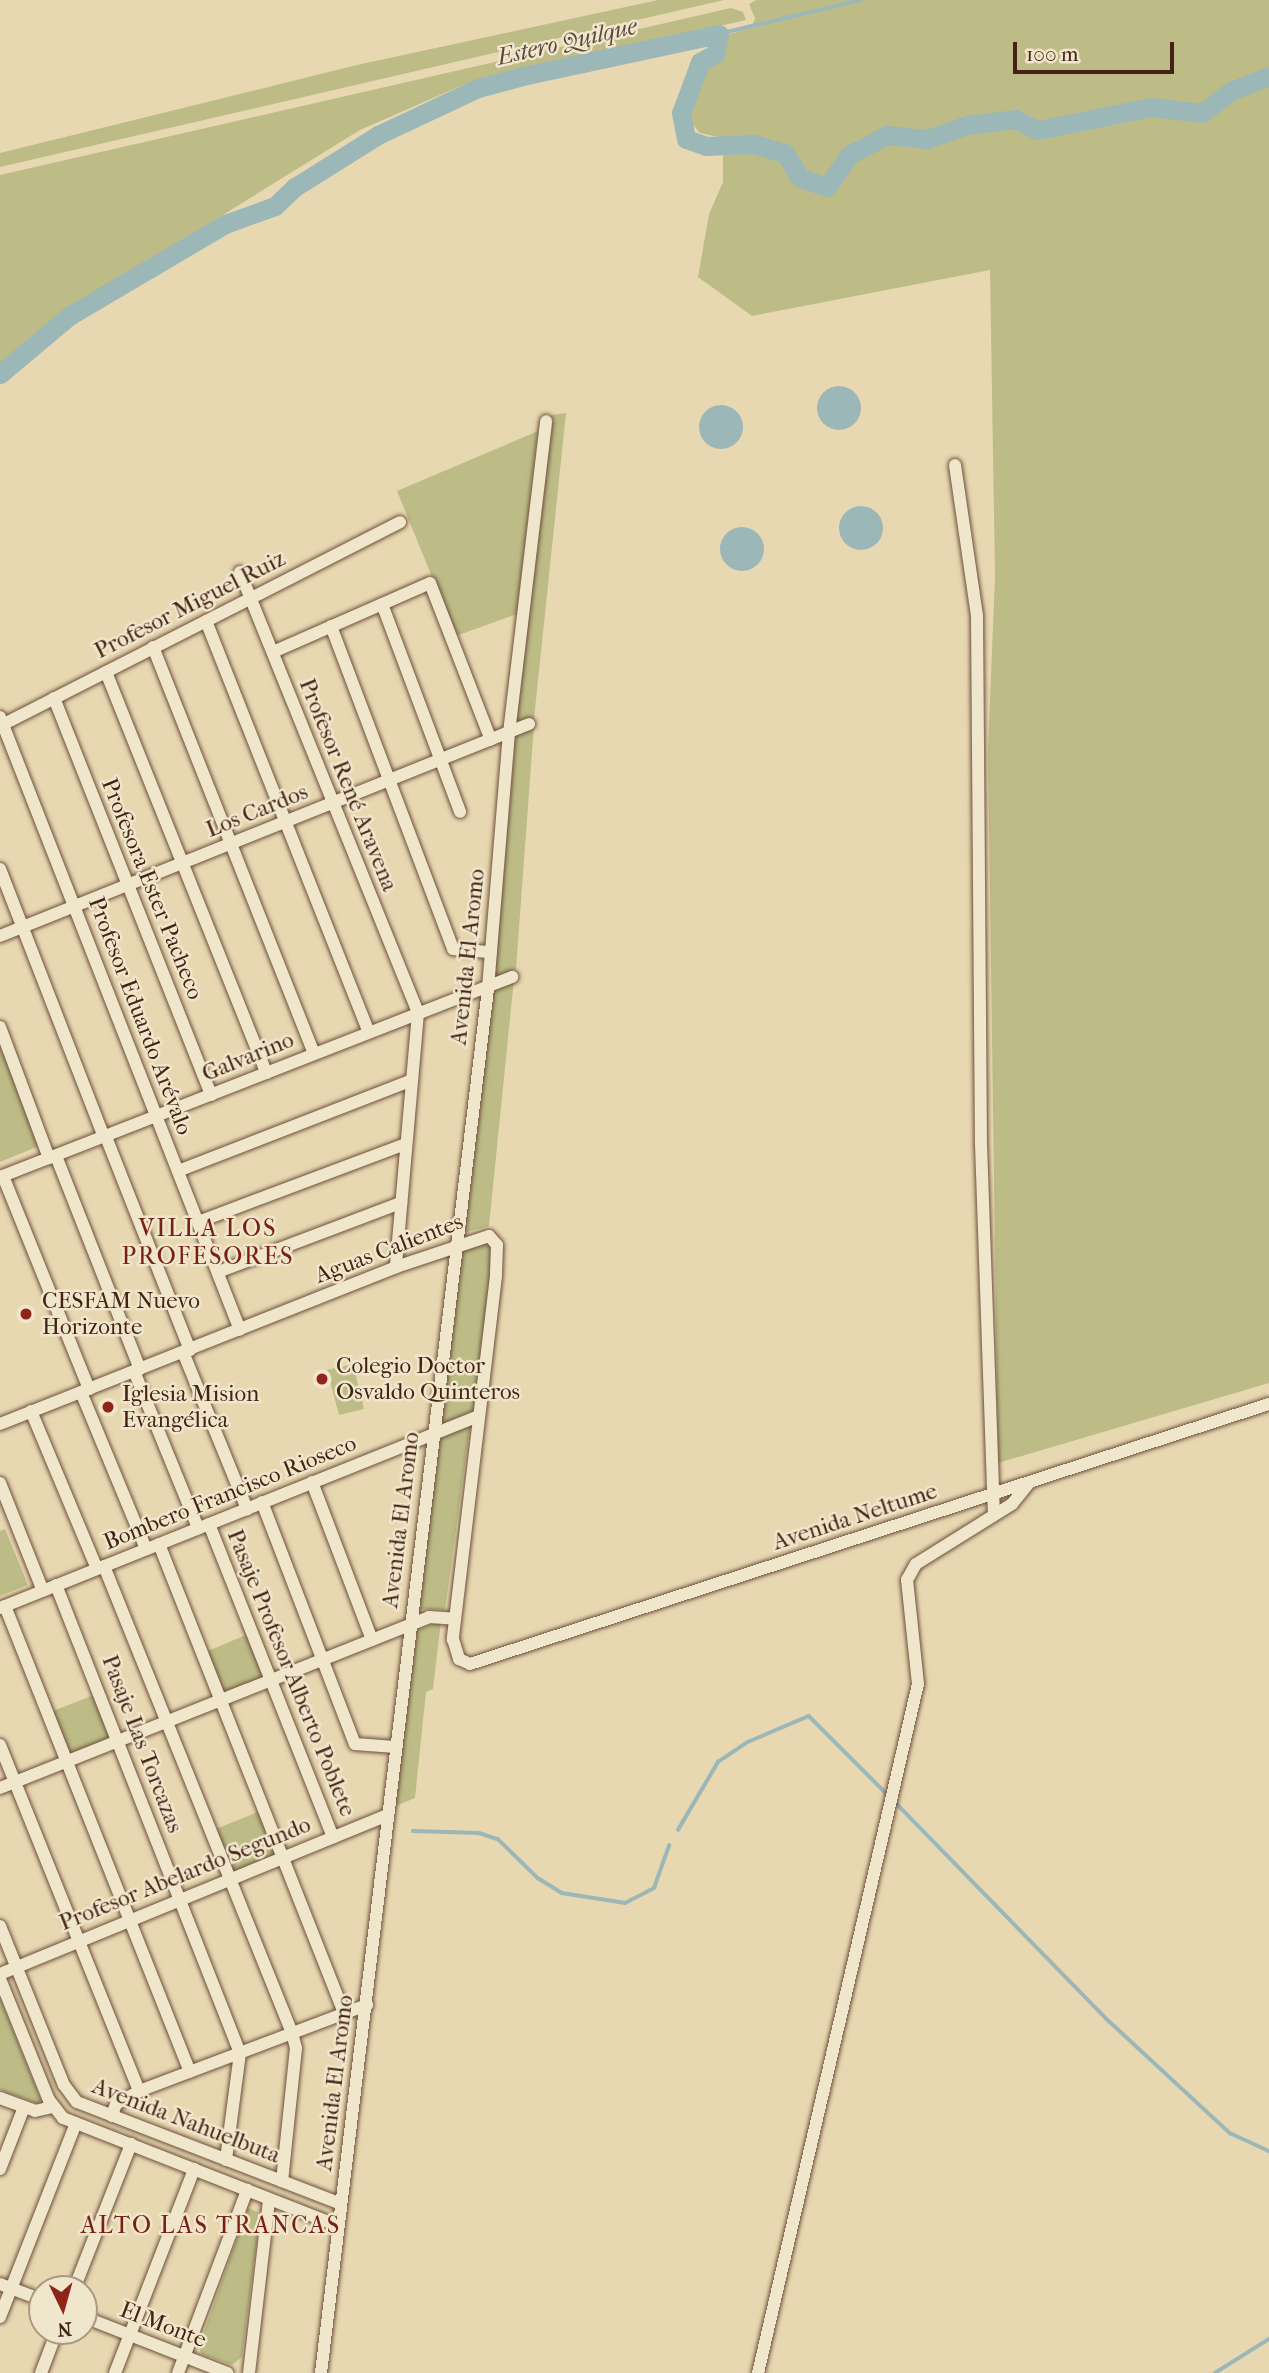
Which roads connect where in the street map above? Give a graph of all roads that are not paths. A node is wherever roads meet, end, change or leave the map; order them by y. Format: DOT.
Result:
graph roads {
  1 [pos="546,421"];
  2 [pos="956,465"];
  3 [pos="400,522"];
  4 [pos="240,572"];
  5 [pos="252,597"];
  6 [pos="382,604"];
  7 [pos="206,621"];
  8 [pos="331,626"];
  9 [pos="153,648"];
  10 [pos="273,652"];
  11 [pos="106,672"];
  12 [pos="54,698"];
  13 [pos="1,722"];
  14 [pos="529,724"];
  15 [pos="509,733"];
  16 [pos="491,740"];
  17 [pos="442,759"];
  18 [pos="392,779"];
  19 [pos="332,803"];
  20 [pos="460,812"];
  21 [pos="286,822"];
  22 [pos="231,844"];
  23 [pos="182,863"];
  24 [pos="0,869"];
  25 [pos="128,885"];
  26 [pos="75,906"];
  27 [pos="23,927"];
  28 [pos="0,936"];
  29 [pos="491,952"];
  30 [pos="512,977"];
  31 [pos="488,988"];
  32 [pos="418,1013"];
  33 [pos="0,1027"];
  34 [pos="369,1032"];
  35 [pos="314,1053"];
  36 [pos="266,1073"];
  37 [pos="410,1081"];
  38 [pos="211,1095"];
  39 [pos="157,1116"];
  40 [pos="105,1137"];
  41 [pos="405,1144"];
  42 [pos="52,1157"];
  43 [pos="178,1171"];
  44 [pos="2,1177"];
  45 [pos="401,1203"];
  46 [pos="198,1222"];
  47 [pos="456,1246"];
  48 [pos="396,1267"];
  49 [pos="218,1272"];
  50 [pos="240,1330"];
  51 [pos="187,1351"];
  52 [pos="137,1370"];
  53 [pos="85,1391"];
  54 [pos="1269,1404"];
  55 [pos="31,1411"];
  56 [pos="476,1417"];
  57 [pos="0,1424"];
  58 [pos="434,1433"];
  59 [pos="312,1482"];
  60 [pos="0,1483"];
  61 [pos="1028,1485"];
  62 [pos="992,1496"];
  63 [pos="262,1503"];
  64 [pos="247,1509"];
  65 [pos="993,1515"];
  66 [pos="13,1517"];
  67 [pos="0,1522"];
  68 [pos="203,1526"];
  69 [pos="152,1547"];
  70 [pos="100,1568"];
  71 [pos="57,1586"];
  72 [pos="43,1591"];
  73 [pos="3,1607"];
  74 [pos="455,1619"];
  75 [pos="409,1625"];
  76 [pos="372,1640"];
  77 [pos="323,1659"];
  78 [pos="273,1679"];
  79 [pos="222,1699"];
  80 [pos="167,1721"];
  81 [pos="118,1741"];
  82 [pos="0,1745"];
  83 [pos="395,1747"];
  84 [pos="67,1761"];
  85 [pos="15,1782"];
  86 [pos="0,1788"];
  87 [pos="387,1815"];
  88 [pos="333,1837"];
  89 [pos="284,1857"];
  90 [pos="230,1879"];
  91 [pos="180,1899"];
  92 [pos="130,1919"];
  93 [pos="0,1926"];
  94 [pos="78,1940"];
  95 [pos="16,1965"];
  96 [pos="0,1977"];
  97 [pos="367,2005"];
  98 [pos="344,2013"];
  99 [pos="292,2033"];
  100 [pos="240,2053"];
  101 [pos="190,2072"];
  102 [pos="139,2091"];
  103 [pos="0,2098"];
  104 [pos="24,2107"];
  105 [pos="52,2107"];
  106 [pos="112,2116"];
  107 [pos="76,2123"];
  108 [pos="131,2144"];
  109 [pos="226,2160"];
  110 [pos="0,2169"];
  111 [pos="194,2169"];
  112 [pos="282,2181"];
  113 [pos="247,2190"];
  114 [pos="269,2199"];
  115 [pos="341,2204"];
  116 [pos="338,2226"];
  117 [pos="80,2275"];
  118 [pos="6,2286"];
  119 [pos="28,2295"];
  120 [pos="0,2317"];
  121 [pos="98,2322"];
  122 [pos="130,2335"];
  123 [pos="52,2345"];
  124 [pos="185,2356"];
  125 [pos="41,2373"];
  126 [pos="115,2373"];
  127 [pos="178,2373"];
  128 [pos="227,2373"];
  129 [pos="249,2373"];
  130 [pos="321,2373"];
  131 [pos="758,2373"];
  1 -- 15 [label="street, Avenida El Aromo"];
  2 -- 62 [label="street"];
  3 -- 5 [label="street, Profesor Miguel Ruiz"];
  4 -- 5 [label="street, Profesor René Aravena"];
  5 -- 7 [label="street, Profesor Miguel Ruiz"];
  5 -- 10 [label="street, Profesor René Aravena"];
  6 -- 8 [label="street"];
  6 -- 16 [label="street"];
  6 -- 17 [label="street"];
  7 -- 9 [label="street, Profesor Miguel Ruiz"];
  7 -- 21 [label="street"];
  8 -- 10 [label="street"];
  8 -- 18 [label="street"];
  9 -- 11 [label="street, Profesor Miguel Ruiz"];
  9 -- 22 [label="street"];
  10 -- 19 [label="street, Profesor René Aravena"];
  11 -- 12 [label="street, Profesor Miguel Ruiz"];
  11 -- 23 [label="street"];
  12 -- 13 [label="street, Profesor Miguel Ruiz"];
  12 -- 25 [label="street, Profesora Ester Pacheco"];
  13 -- 26 [label="street, Profesor Eduardo Arévalo"];
  14 -- 15 [label="street, Los Cardos"];
  15 -- 16 [label="street, Los Cardos"];
  15 -- 29 [label="street, Avenida El Aromo"];
  16 -- 17 [label="street, Los Cardos"];
  17 -- 18 [label="street, Los Cardos"];
  17 -- 20 [label="street"];
  18 -- 19 [label="street, Los Cardos"];
  18 -- 29 [label="street"];
  19 -- 21 [label="street, Los Cardos"];
  19 -- 32 [label="street, Profesor René Aravena"];
  21 -- 22 [label="street, Los Cardos"];
  21 -- 34 [label="street"];
  22 -- 23 [label="street, Los Cardos"];
  22 -- 35 [label="street"];
  23 -- 25 [label="street, Los Cardos"];
  23 -- 36 [label="street"];
  24 -- 27 [label="street"];
  25 -- 26 [label="street, Los Cardos"];
  25 -- 38 [label="street, Profesora Ester Pacheco"];
  26 -- 27 [label="street, Los Cardos"];
  26 -- 39 [label="street, Profesor Eduardo Arévalo"];
  27 -- 28 [label="street, Los Cardos"];
  27 -- 40 [label="street"];
  29 -- 31 [label="street, Avenida El Aromo"];
  30 -- 31 [label="street, Galvarino"];
  31 -- 32 [label="street, Galvarino"];
  31 -- 47 [label="street, Avenida El Aromo"];
  32 -- 34 [label="street, Galvarino"];
  32 -- 37 [label="street"];
  33 -- 42 [label="street, Pasaje Profesor Alberto Poblete"];
  34 -- 35 [label="street, Galvarino"];
  35 -- 36 [label="street, Galvarino"];
  36 -- 38 [label="street, Galvarino"];
  37 -- 41 [label="street"];
  37 -- 43 [label="street"];
  38 -- 39 [label="street, Galvarino"];
  39 -- 40 [label="street, Galvarino"];
  39 -- 43 [label="street, Profesor Eduardo Arévalo"];
  40 -- 42 [label="street, Galvarino"];
  40 -- 51 [label="street"];
  41 -- 45 [label="street"];
  41 -- 46 [label="street"];
  42 -- 44 [label="street, Galvarino"];
  42 -- 52 [label="street, Pasaje Profesor Alberto Poblete"];
  43 -- 46 [label="street, Profesor Eduardo Arévalo"];
  44 -- 53 [label="street"];
  45 -- 48 [label="street"];
  45 -- 49 [label="street"];
  46 -- 49 [label="street, Profesor Eduardo Arévalo"];
  47 -- 48 [label="street, Aguas Calientes"];
  47 -- 56 [label="street, Aguas Calientes"];
  47 -- 58 [label="street, Avenida El Aromo"];
  48 -- 50 [label="street, Aguas Calientes"];
  49 -- 50 [label="street, Profesor Eduardo Arévalo"];
  50 -- 51 [label="street, Aguas Calientes"];
  51 -- 52 [label="street, Aguas Calientes"];
  51 -- 64 [label="street"];
  52 -- 53 [label="street, Aguas Calientes"];
  52 -- 68 [label="street, Pasaje Profesor Alberto Poblete"];
  53 -- 55 [label="street, Aguas Calientes"];
  53 -- 69 [label="street"];
  54 -- 61 [label="street, Avenida Neltume"];
  55 -- 57 [label="street, Aguas Calientes"];
  55 -- 70 [label="street"];
  56 -- 58 [label="street, Bombero Francisco Rioseco"];
  56 -- 74 [label="street"];
  58 -- 59 [label="street, Bombero Francisco Rioseco"];
  58 -- 75 [label="street, Avenida El Aromo"];
  59 -- 63 [label="street, Bombero Francisco Rioseco"];
  59 -- 76 [label="street"];
  60 -- 66 [label="street"];
  61 -- 62 [label="street, Avenida Neltume"];
  61 -- 65 [label="street"];
  62 -- 65 [label="street"];
  62 -- 74 [label="street, Avenida Neltume"];
  63 -- 64 [label="street, Bombero Francisco Rioseco"];
  63 -- 77 [label="street"];
  64 -- 68 [label="street, Bombero Francisco Rioseco"];
  65 -- 131 [label="street"];
  66 -- 67 [label="street"];
  66 -- 72 [label="street"];
  68 -- 69 [label="street, Bombero Francisco Rioseco"];
  68 -- 78 [label="street, Pasaje Profesor Alberto Poblete"];
  69 -- 70 [label="street, Bombero Francisco Rioseco"];
  69 -- 79 [label="street"];
  70 -- 71 [label="street, Bombero Francisco Rioseco"];
  70 -- 80 [label="street"];
  71 -- 72 [label="street, Bombero Francisco Rioseco"];
  71 -- 81 [label="street, Pasaje Las Torcazas"];
  72 -- 73 [label="street, Bombero Francisco Rioseco"];
  73 -- 84 [label="street"];
  74 -- 75 [label="street"];
  75 -- 76 [label="street"];
  75 -- 83 [label="street, Avenida El Aromo"];
  76 -- 77 [label="street"];
  77 -- 78 [label="street"];
  77 -- 83 [label="street"];
  78 -- 79 [label="street"];
  78 -- 88 [label="street, Pasaje Profesor Alberto Poblete"];
  79 -- 80 [label="street"];
  79 -- 89 [label="street"];
  80 -- 81 [label="street"];
  80 -- 90 [label="street"];
  81 -- 84 [label="street"];
  81 -- 91 [label="street, Pasaje Las Torcazas"];
  82 -- 85 [label="street"];
  83 -- 87 [label="street, Avenida El Aromo"];
  84 -- 85 [label="street"];
  84 -- 92 [label="street"];
  85 -- 86 [label="street"];
  85 -- 94 [label="street"];
  87 -- 88 [label="street, Profesor Abelardo Segundo"];
  87 -- 97 [label="street, Avenida El Aromo"];
  88 -- 89 [label="street, Profesor Abelardo Segundo"];
  89 -- 90 [label="street, Profesor Abelardo Segundo"];
  89 -- 98 [label="street"];
  90 -- 91 [label="street, Profesor Abelardo Segundo"];
  90 -- 99 [label="street"];
  91 -- 92 [label="street, Profesor Abelardo Segundo"];
  91 -- 100 [label="street, Pasaje Las Torcazas"];
  92 -- 94 [label="street, Profesor Abelardo Segundo"];
  92 -- 101 [label="street"];
  93 -- 95 [label="street, Avenida Nahuelbuta"];
  94 -- 95 [label="street, Profesor Abelardo Segundo"];
  94 -- 102 [label="street"];
  95 -- 96 [label="street, Profesor Abelardo Segundo"];
  95 -- 106 [label="street, Avenida Nahuelbuta"];
  96 -- 105 [label="street"];
  97 -- 98 [label="street"];
  97 -- 115 [label="street, Avenida El Aromo"];
  98 -- 99 [label="street"];
  99 -- 100 [label="street"];
  99 -- 112 [label="street"];
  100 -- 101 [label="street"];
  100 -- 109 [label="street, Pasaje Las Torcazas"];
  101 -- 102 [label="street"];
  102 -- 106 [label="street"];
  103 -- 104 [label="street"];
  104 -- 105 [label="street"];
  104 -- 110 [label="street"];
  105 -- 107 [label="street, Avenida Nahuelbuta"];
  106 -- 109 [label="street, Avenida Nahuelbuta"];
  107 -- 108 [label="street, Avenida Nahuelbuta"];
  107 -- 118 [label="street"];
  108 -- 111 [label="street, Avenida Nahuelbuta"];
  108 -- 117 [label="street"];
  109 -- 112 [label="street, Avenida Nahuelbuta"];
  111 -- 113 [label="street, Avenida Nahuelbuta"];
  111 -- 122 [label="street"];
  112 -- 115 [label="street, Avenida Nahuelbuta"];
  113 -- 114 [label="street, Avenida Nahuelbuta"];
  113 -- 124 [label="street"];
  114 -- 116 [label="street, Avenida Nahuelbuta"];
  114 -- 129 [label="street"];
  115 -- 116 [label="street, Avenida El Aromo"];
  116 -- 130 [label="street, Avenida El Aromo"];
  118 -- 119 [label="street"];
  118 -- 120 [label="street"];
  121 -- 122 [label="street, El Monte"];
  122 -- 124 [label="street, El Monte"];
  122 -- 126 [label="street"];
  123 -- 125 [label="street"];
  124 -- 127 [label="street"];
  124 -- 128 [label="street, El Monte"];
}
